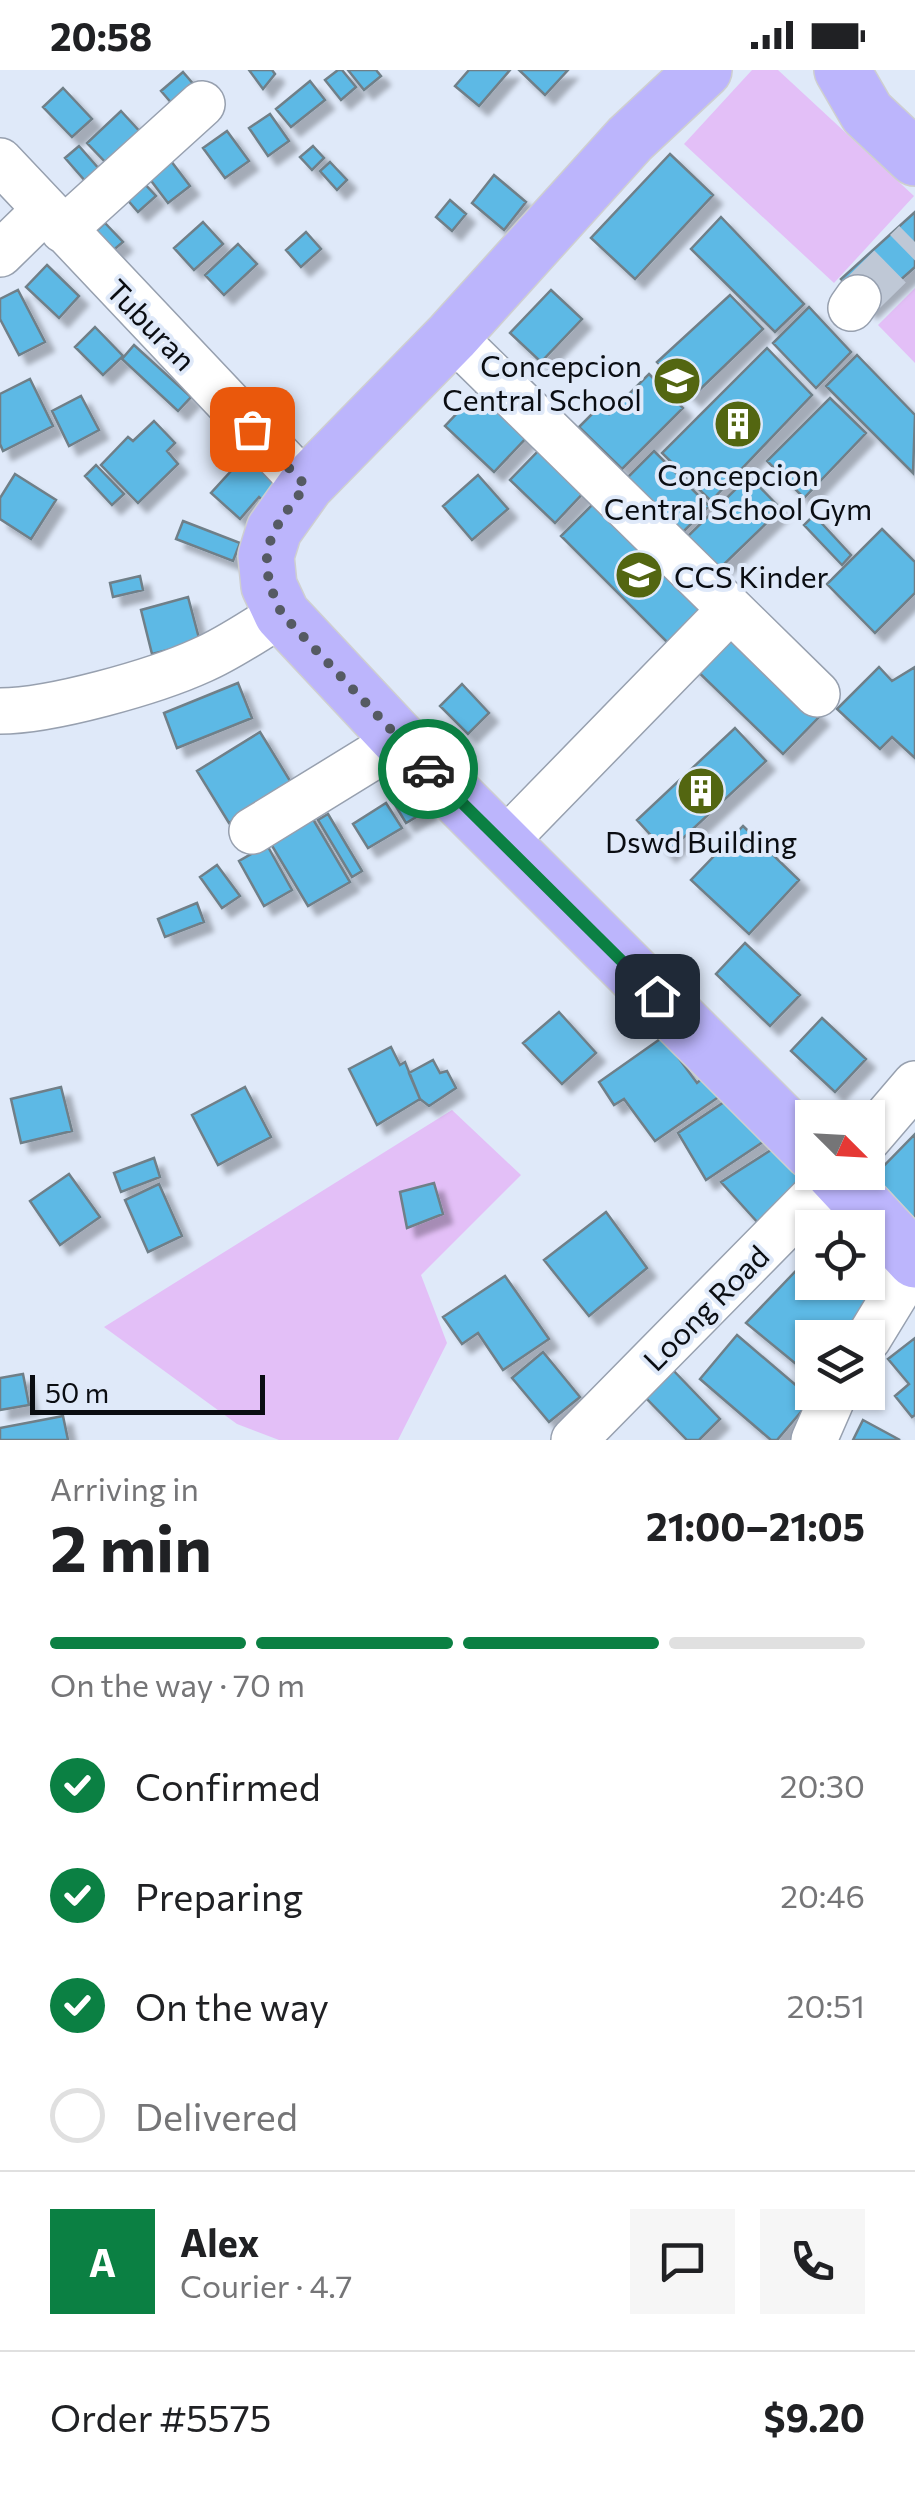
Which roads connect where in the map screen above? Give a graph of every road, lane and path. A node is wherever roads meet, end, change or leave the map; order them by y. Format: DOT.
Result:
graph roads {
  1 [pos="704,70"];
  2 [pos="842,70"];
  3 [pos="202,104"];
  4 [pos="915,158"];
  5 [pos="0,161"];
  6 [pos="53,220"];
  7 [pos="0,254"];
  8 [pos="452,336"];
  9 [pos="306,486"];
  10 [pos="730,610"];
  11 [pos="282,614"];
  12 [pos="817,694"];
  13 [pos="0,711"];
  14 [pos="400,740"];
  15 [pos="252,831"];
  16 [pos="503,843"];
  17 [pos="915,1084"];
  18 [pos="885,1114"];
  19 [pos="795,1122"];
  20 [pos="811,1190"];
  21 [pos="859,1190"];
  22 [pos="915,1261"];
  23 [pos="879,1320"];
  24 [pos="827,1410"];
  25 [pos="574,1440"];
  26 [pos="814,1440"];
  1 -- 8 [label="main road"];
  2 -- 4 [label="main road"];
  3 -- 6 [label="street"];
  5 -- 6 [label="street, Tuburan"];
  6 -- 7 [label="street"];
  6 -- 9 [label="street, Tuburan"];
  8 -- 9 [label="main road"];
  8 -- 10 [label="street"];
  9 -- 11 [label="main road"];
  10 -- 12 [label="street"];
  10 -- 16 [label="street"];
  11 -- 13 [label="street"];
  11 -- 14 [label="main road"];
  14 -- 15 [label="street"];
  14 -- 16 [label="main road"];
  16 -- 19 [label="main road"];
  17 -- 18 [label="street, Loong Road"];
  20 -- 25 [label="street, Loong Road"];
  21 -- 22 [label="main road"];
  22 -- 23 [label="street"];
  24 -- 26 [label="street"];
}
